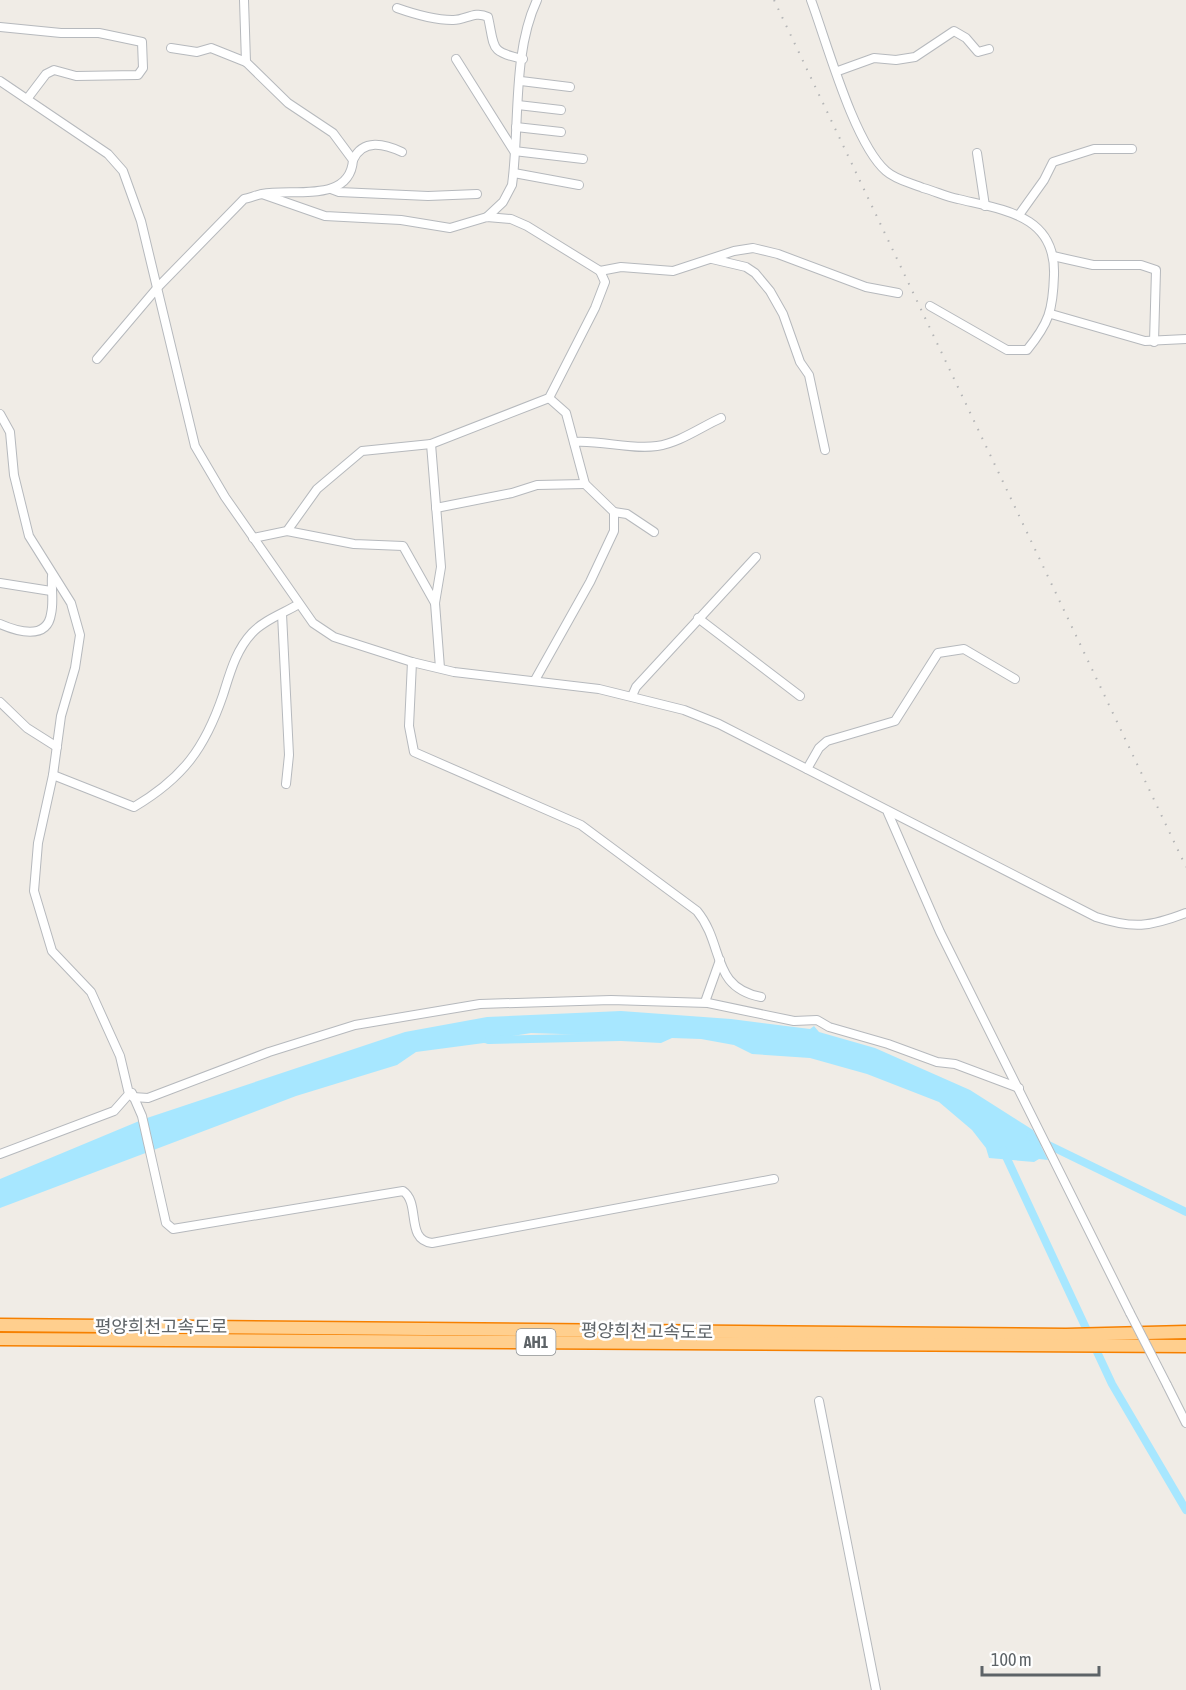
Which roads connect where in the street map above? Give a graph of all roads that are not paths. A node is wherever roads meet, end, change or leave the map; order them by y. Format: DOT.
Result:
graph roads {
  1 [pos="244,0"];
  2 [pos="537,0"];
  3 [pos="811,0"];
  4 [pos="397,8"];
  5 [pos="0,27"];
  6 [pos="171,48"];
  7 [pos="989,49"];
  8 [pos="456,59"];
  9 [pos="523,59"];
  10 [pos="246,63"];
  11 [pos="838,71"];
  12 [pos="0,81"];
  13 [pos="521,81"];
  14 [pos="570,87"];
  15 [pos="27,99"];
  16 [pos="518,105"];
  17 [pos="561,110"];
  18 [pos="516,127"];
  19 [pos="561,132"];
  20 [pos="1132,149"];
  21 [pos="514,151"];
  22 [pos="402,153"];
  23 [pos="977,153"];
  24 [pos="583,159"];
  25 [pos="353,160"];
  26 [pos="514,173"];
  27 [pos="579,185"];
  28 [pos="331,189"];
  29 [pos="262,194"];
  30 [pos="477,194"];
  31 [pos="985,206"];
  32 [pos="1019,215"];
  33 [pos="487,217"];
  34 [pos="1053,256"];
  35 [pos="711,259"];
  36 [pos="600,271"];
  37 [pos="158,287"];
  38 [pos="898,293"];
  39 [pos="930,306"];
  40 [pos="1051,314"];
  41 [pos="1186,339"];
  42 [pos="1154,342"];
  43 [pos="97,359"];
  44 [pos="549,398"];
  45 [pos="0,414"];
  46 [pos="721,418"];
  47 [pos="574,442"];
  48 [pos="431,444"];
  49 [pos="825,450"];
  50 [pos="585,484"];
  51 [pos="436,508"];
  52 [pos="614,512"];
  53 [pos="287,531"];
  54 [pos="654,532"];
  55 [pos="253,538"];
  56 [pos="756,557"];
  57 [pos="52,576"];
  58 [pos="0,584"];
  59 [pos="51,591"];
  60 [pos="435,603"];
  61 [pos="299,604"];
  62 [pos="282,614"];
  63 [pos="698,618"];
  64 [pos="0,624"];
  65 [pos="412,662"];
  66 [pos="440,668"];
  67 [pos="1015,679"];
  68 [pos="535,680"];
  69 [pos="632,696"];
  70 [pos="800,696"];
  71 [pos="0,702"];
  72 [pos="57,747"];
  73 [pos="807,770"];
  74 [pos="53,775"];
  75 [pos="286,784"];
  76 [pos="888,813"];
  77 [pos="1186,913"];
  78 [pos="720,960"];
  79 [pos="761,998"];
  80 [pos="705,1002"];
  81 [pos="1019,1088"];
  82 [pos="131,1093"];
  83 [pos="0,1154"];
  84 [pos="774,1179"];
  85 [pos="0,1325"];
  86 [pos="1186,1332"];
  87 [pos="0,1339"];
  88 [pos="1069,1340"];
  89 [pos="1186,1346"];
  90 [pos="819,1401"];
  91 [pos="1186,1423"];
  92 [pos="876,1690"];
  1 -- 10 [label="street"];
  2 -- 9 [label="street"];
  3 -- 11 [label="street"];
  4 -- 9 [label="street"];
  5 -- 15 [label="street"];
  6 -- 10 [label="street"];
  7 -- 11 [label="street"];
  8 -- 21 [label="street"];
  9 -- 13 [label="street"];
  10 -- 25 [label="street"];
  11 -- 31 [label="street"];
  12 -- 15 [label="street"];
  13 -- 14 [label="street"];
  13 -- 16 [label="street"];
  15 -- 37 [label="street"];
  16 -- 17 [label="street"];
  16 -- 18 [label="street"];
  18 -- 19 [label="street"];
  18 -- 21 [label="street"];
  20 -- 32 [label="street"];
  21 -- 24 [label="street"];
  21 -- 26 [label="street"];
  22 -- 25 [label="street"];
  23 -- 31 [label="street"];
  25 -- 28 [label="street"];
  26 -- 27 [label="street"];
  26 -- 33 [label="street"];
  28 -- 29 [label="street"];
  28 -- 30 [label="street"];
  29 -- 33 [label="street"];
  29 -- 37 [label="street"];
  31 -- 32 [label="street"];
  32 -- 34 [label="street"];
  33 -- 36 [label="street"];
  34 -- 40 [label="street"];
  34 -- 42 [label="street"];
  35 -- 36 [label="street"];
  35 -- 38 [label="street"];
  35 -- 49 [label="street"];
  36 -- 44 [label="street"];
  37 -- 43 [label="street"];
  37 -- 55 [label="street"];
  39 -- 40 [label="street"];
  40 -- 42 [label="street"];
  41 -- 42 [label="street"];
  44 -- 47 [label="street"];
  44 -- 48 [label="street"];
  45 -- 57 [label="street"];
  46 -- 47 [label="street"];
  47 -- 50 [label="street"];
  48 -- 51 [label="street"];
  48 -- 53 [label="street"];
  50 -- 51 [label="street"];
  50 -- 52 [label="street"];
  51 -- 60 [label="street"];
  52 -- 54 [label="street"];
  52 -- 68 [label="street"];
  53 -- 55 [label="street"];
  53 -- 60 [label="street"];
  55 -- 61 [label="street"];
  56 -- 63 [label="street"];
  57 -- 59 [label="street"];
  57 -- 72 [label="street"];
  58 -- 59 [label="street"];
  59 -- 64 [label="street"];
  60 -- 66 [label="street"];
  61 -- 62 [label="street"];
  61 -- 65 [label="street"];
  62 -- 74 [label="street"];
  62 -- 75 [label="street"];
  63 -- 69 [label="street"];
  63 -- 70 [label="street"];
  65 -- 66 [label="street"];
  65 -- 78 [label="street"];
  66 -- 68 [label="street"];
  67 -- 73 [label="street"];
  68 -- 69 [label="street"];
  69 -- 73 [label="street"];
  71 -- 72 [label="street"];
  72 -- 74 [label="street"];
  73 -- 76 [label="street"];
  74 -- 82 [label="street"];
  76 -- 77 [label="street"];
  76 -- 81 [label="street"];
  78 -- 79 [label="street"];
  78 -- 80 [label="street"];
  80 -- 81 [label="street"];
  80 -- 82 [label="street"];
  81 -- 91 [label="street, bridge"];
  82 -- 83 [label="street"];
  82 -- 84 [label="street"];
  85 -- 88 [label="highway, 평양희천고속도로 / AH1"];
  86 -- 88 [label="highway, 평양희천고속도로 / AH1"];
  87 -- 88 [label="highway, 평양희천고속도로 / AH1"];
  88 -- 89 [label="highway, 평양희천고속도로 / AH1"];
  90 -- 92 [label="street"];
}
